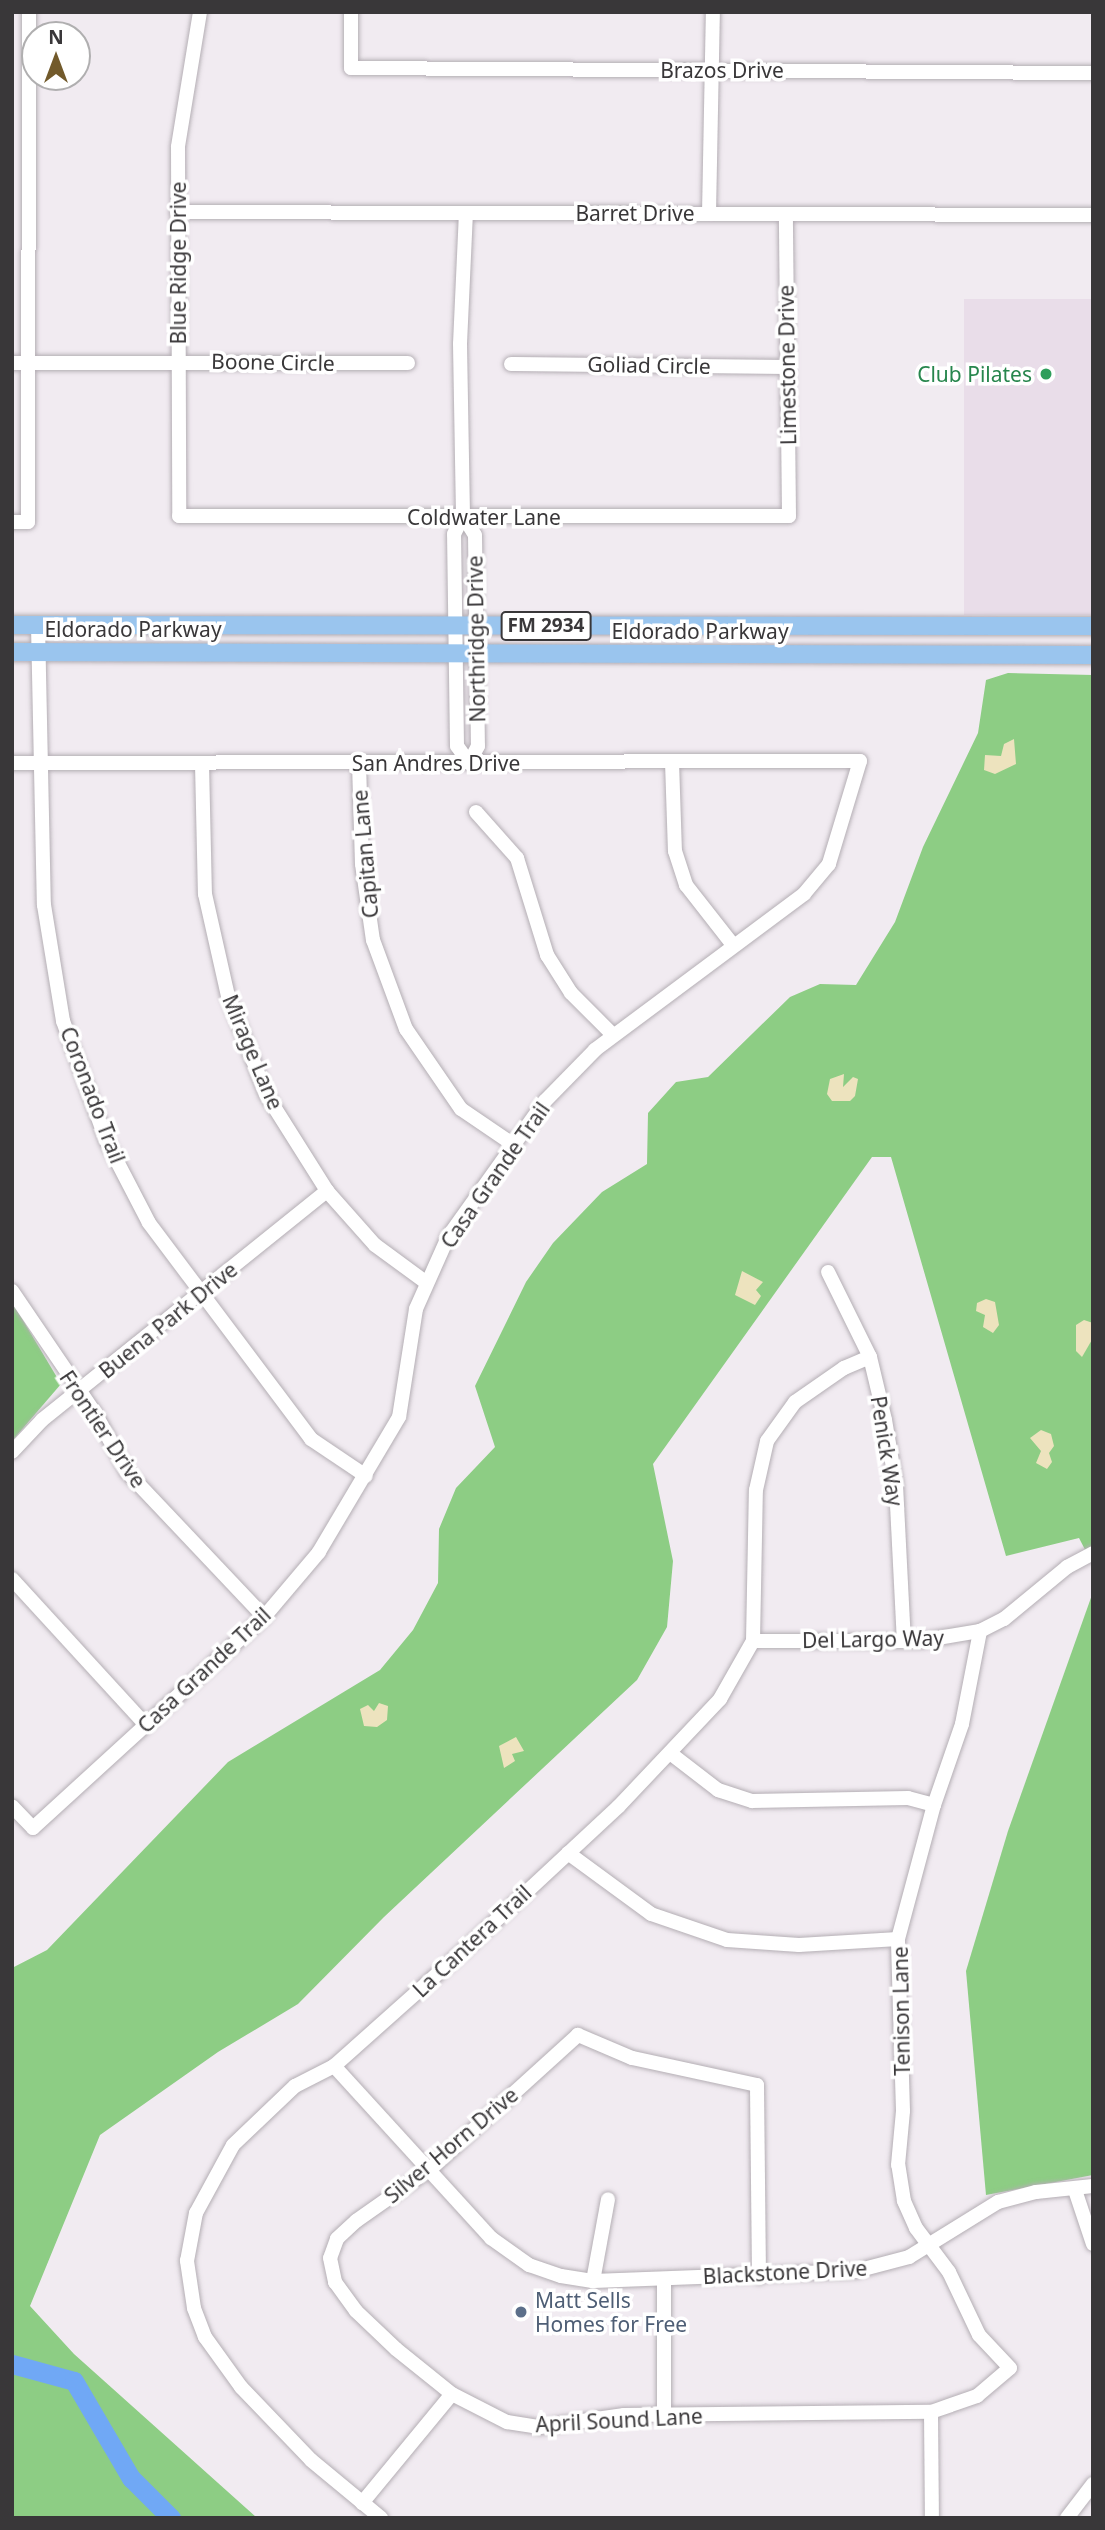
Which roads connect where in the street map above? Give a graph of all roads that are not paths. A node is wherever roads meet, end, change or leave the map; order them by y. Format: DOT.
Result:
graph roads {
  1 [pos="29,12"];
  2 [pos="200,12"];
  3 [pos="351,12"];
  4 [pos="713,12"];
  5 [pos="712,70"];
  6 [pos="1093,73"];
  7 [pos="177,212"];
  8 [pos="12,213"];
  9 [pos="27,213"];
  10 [pos="466,213"];
  11 [pos="709,214"];
  12 [pos="786,214"];
  13 [pos="1093,215"];
  14 [pos="178,361"];
  15 [pos="19,363"];
  16 [pos="408,363"];
  17 [pos="511,364"];
  18 [pos="787,366"];
  19 [pos="179,516"];
  20 [pos="463,516"];
  21 [pos="789,516"];
  22 [pos="12,523"];
  23 [pos="12,625"];
  24 [pos="38,625"];
  25 [pos="456,625"];
  26 [pos="476,625"];
  27 [pos="1086,626"];
  28 [pos="12,652"];
  29 [pos="38,652"];
  30 [pos="456,653"];
  31 [pos="477,653"];
  32 [pos="1086,655"];
  33 [pos="860,761"];
  34 [pos="672,762"];
  35 [pos="12,763"];
  36 [pos="359,763"];
  37 [pos="469,763"];
  38 [pos="40,764"];
  39 [pos="202,764"];
  40 [pos="476,812"];
  41 [pos="733,945"];
  42 [pos="613,1035"];
  43 [pos="514,1144"];
  44 [pos="327,1191"];
  45 [pos="828,1272"];
  46 [pos="427,1283"];
  47 [pos="12,1292"];
  48 [pos="202,1292"];
  49 [pos="870,1357"];
  50 [pos="79,1392"];
  51 [pos="12,1451"];
  52 [pos="366,1476"];
  53 [pos="1093,1553"];
  54 [pos="12,1579"];
  55 [pos="264,1617"];
  56 [pos="980,1631"];
  57 [pos="753,1641"];
  58 [pos="904,1641"];
  59 [pos="146,1724"];
  60 [pos="670,1753"];
  61 [pos="12,1805"];
  62 [pos="933,1805"];
  63 [pos="568,1853"];
  64 [pos="898,1939"];
  65 [pos="334,2066"];
  66 [pos="430,2169"];
  67 [pos="1093,2186"];
  68 [pos="1076,2190"];
  69 [pos="608,2199"];
  70 [pos="929,2244"];
  71 [pos="1093,2244"];
  72 [pos="330,2258"];
  73 [pos="760,2277"];
  74 [pos="664,2279"];
  75 [pos="593,2281"];
  76 [pos="1010,2368"];
  77 [pos="452,2395"];
  78 [pos="931,2412"];
  79 [pos="664,2415"];
  80 [pos="1093,2484"];
  81 [pos="362,2503"];
  82 [pos="381,2518"];
  83 [pos="932,2518"];
  84 [pos="1068,2518"];
  1 -- 9 [label="street"];
  2 -- 7 [label="street, Blue Ridge Drive"];
  3 -- 5 [label="street, Brazos Drive"];
  4 -- 5 [label="street"];
  5 -- 6 [label="street, Brazos Drive"];
  5 -- 11 [label="street"];
  7 -- 10 [label="street, Barret Drive"];
  7 -- 14 [label="street, Blue Ridge Drive"];
  8 -- 9 [label="street"];
  9 -- 15 [label="street"];
  10 -- 11 [label="street, Barret Drive"];
  10 -- 20 [label="street, Northridge Drive"];
  11 -- 12 [label="street, Barret Drive"];
  12 -- 13 [label="street, Barret Drive"];
  12 -- 18 [label="street, Limestone Drive"];
  14 -- 15 [label="street, Boone Circle"];
  14 -- 16 [label="street, Boone Circle"];
  14 -- 19 [label="street, Blue Ridge Drive"];
  15 -- 22 [label="street"];
  17 -- 18 [label="street, Goliad Circle"];
  18 -- 21 [label="street, Limestone Drive"];
  19 -- 20 [label="street, Coldwater Lane"];
  20 -- 21 [label="street, Coldwater Lane"];
  20 -- 25 [label="street, Northridge Drive"];
  20 -- 26 [label="street, Northridge Drive"];
  23 -- 24 [label="main road, Eldorado Parkway / FM 2934"];
  24 -- 25 [label="main road, Eldorado Parkway / FM 2934"];
  24 -- 29 [label="street, Coronado Trail"];
  25 -- 26 [label="main road, Eldorado Parkway / FM 2934"];
  25 -- 30 [label="street, Northridge Drive"];
  26 -- 27 [label="main road, Eldorado Parkway / FM 2934"];
  26 -- 31 [label="street, Northridge Drive"];
  27 -- 32 [label="main road"];
  28 -- 29 [label="main road, Eldorado Parkway / FM 2934"];
  29 -- 30 [label="main road, Eldorado Parkway / FM 2934"];
  29 -- 38 [label="street, Coronado Trail"];
  30 -- 31 [label="main road, Eldorado Parkway / FM 2934"];
  30 -- 37 [label="street, Northridge Drive"];
  31 -- 32 [label="main road, Eldorado Parkway / FM 2934"];
  31 -- 37 [label="street, Northridge Drive"];
  33 -- 34 [label="street, San Andres Drive"];
  33 -- 41 [label="street, Casa Grande Trail"];
  34 -- 37 [label="street, San Andres Drive"];
  34 -- 41 [label="street"];
  35 -- 38 [label="street, San Andres Drive"];
  36 -- 37 [label="street, San Andres Drive"];
  36 -- 39 [label="street, San Andres Drive"];
  36 -- 43 [label="street, Capitan Lane"];
  38 -- 39 [label="street, San Andres Drive"];
  38 -- 48 [label="street, Coronado Trail"];
  39 -- 44 [label="street, Mirage Lane"];
  40 -- 42 [label="street"];
  41 -- 42 [label="street, Casa Grande Trail"];
  42 -- 43 [label="street, Casa Grande Trail"];
  43 -- 46 [label="street, Casa Grande Trail"];
  44 -- 46 [label="street, Mirage Lane"];
  44 -- 48 [label="street, Buena Park Drive"];
  45 -- 49 [label="street, Penick Way"];
  46 -- 52 [label="street, Casa Grande Trail"];
  47 -- 50 [label="street, Frontier Drive"];
  48 -- 50 [label="street, Buena Park Drive"];
  48 -- 52 [label="street, Coronado Trail"];
  49 -- 57 [label="street, La Cantera Trail"];
  49 -- 58 [label="street, Penick Way"];
  50 -- 51 [label="street, Buena Park Drive"];
  50 -- 55 [label="street, Frontier Drive"];
  52 -- 55 [label="street, Casa Grande Trail"];
  53 -- 56 [label="street, Del Largo Way"];
  54 -- 59 [label="street"];
  55 -- 59 [label="street, Casa Grande Trail"];
  56 -- 58 [label="street, Del Largo Way"];
  56 -- 62 [label="street, Tenison Lane"];
  57 -- 58 [label="street, Del Largo Way"];
  57 -- 60 [label="street, La Cantera Trail"];
  59 -- 61 [label="street, Casa Grande Trail"];
  60 -- 62 [label="street"];
  60 -- 63 [label="street, La Cantera Trail"];
  62 -- 64 [label="street, Tenison Lane"];
  63 -- 64 [label="street"];
  63 -- 65 [label="street, La Cantera Trail"];
  64 -- 70 [label="street, Tenison Lane"];
  65 -- 66 [label="street, Blackstone Drive"];
  65 -- 81 [label="street, La Cantera Trail"];
  66 -- 72 [label="street, Silver Horn Drive"];
  66 -- 73 [label="street, Silver Horn Drive"];
  66 -- 75 [label="street, Blackstone Drive"];
  67 -- 68 [label="street, Blackstone Drive"];
  68 -- 70 [label="street, Blackstone Drive"];
  68 -- 71 [label="street"];
  69 -- 75 [label="street"];
  70 -- 73 [label="street, Blackstone Drive"];
  70 -- 76 [label="street, Tenison Lane"];
  72 -- 77 [label="street, April Sound Lane"];
  73 -- 74 [label="street, Blackstone Drive"];
  74 -- 75 [label="street, Blackstone Drive"];
  74 -- 79 [label="street"];
  76 -- 78 [label="street, April Sound Lane"];
  77 -- 79 [label="street, April Sound Lane"];
  77 -- 81 [label="street"];
  78 -- 79 [label="street, April Sound Lane"];
  78 -- 83 [label="street"];
  80 -- 84 [label="street"];
  81 -- 82 [label="street, La Cantera Trail"];
}
